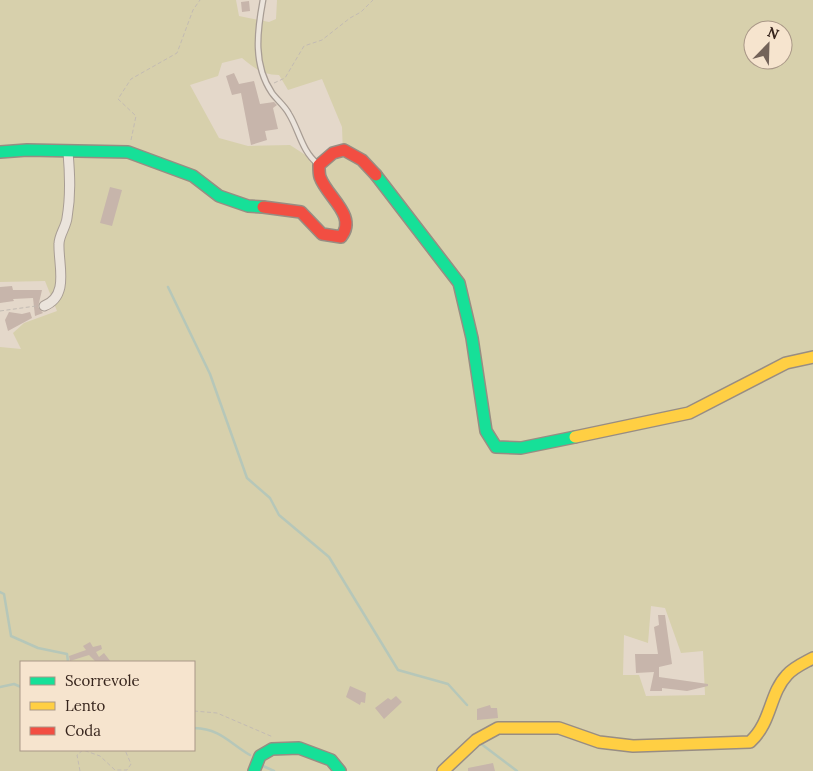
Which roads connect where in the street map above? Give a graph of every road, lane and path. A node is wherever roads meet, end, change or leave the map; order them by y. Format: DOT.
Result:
graph roads {
  1 [pos="200,0"];
  2 [pos="263,0"];
  3 [pos="373,0"];
  4 [pos="268,86"];
  5 [pos="0,152"];
  6 [pos="68,152"];
  7 [pos="128,152"];
  8 [pos="319,165"];
  9 [pos="44,306"];
  10 [pos="0,311"];
  11 [pos="813,357"];
  12 [pos="813,658"];
  13 [pos="195,711"];
  14 [pos="274,737"];
  15 [pos="82,751"];
  16 [pos="86,751"];
  17 [pos="125,751"];
  18 [pos="80,771"];
  19 [pos="254,771"];
  20 [pos="340,771"];
  21 [pos="443,771"];
  1 -- 7 [label="path"];
  2 -- 4 [label="lane"];
  3 -- 4 [label="path"];
  4 -- 8 [label="lane"];
  5 -- 6 [label="street"];
  6 -- 7 [label="street"];
  6 -- 9 [label="street"];
  7 -- 8 [label="street"];
  8 -- 11 [label="street"];
  9 -- 10 [label="path"];
  12 -- 21 [label="street"];
  13 -- 14 [label="path"];
  15 -- 18 [label="path"];
  16 -- 17 [label="path"];
  19 -- 20 [label="street"];
}
